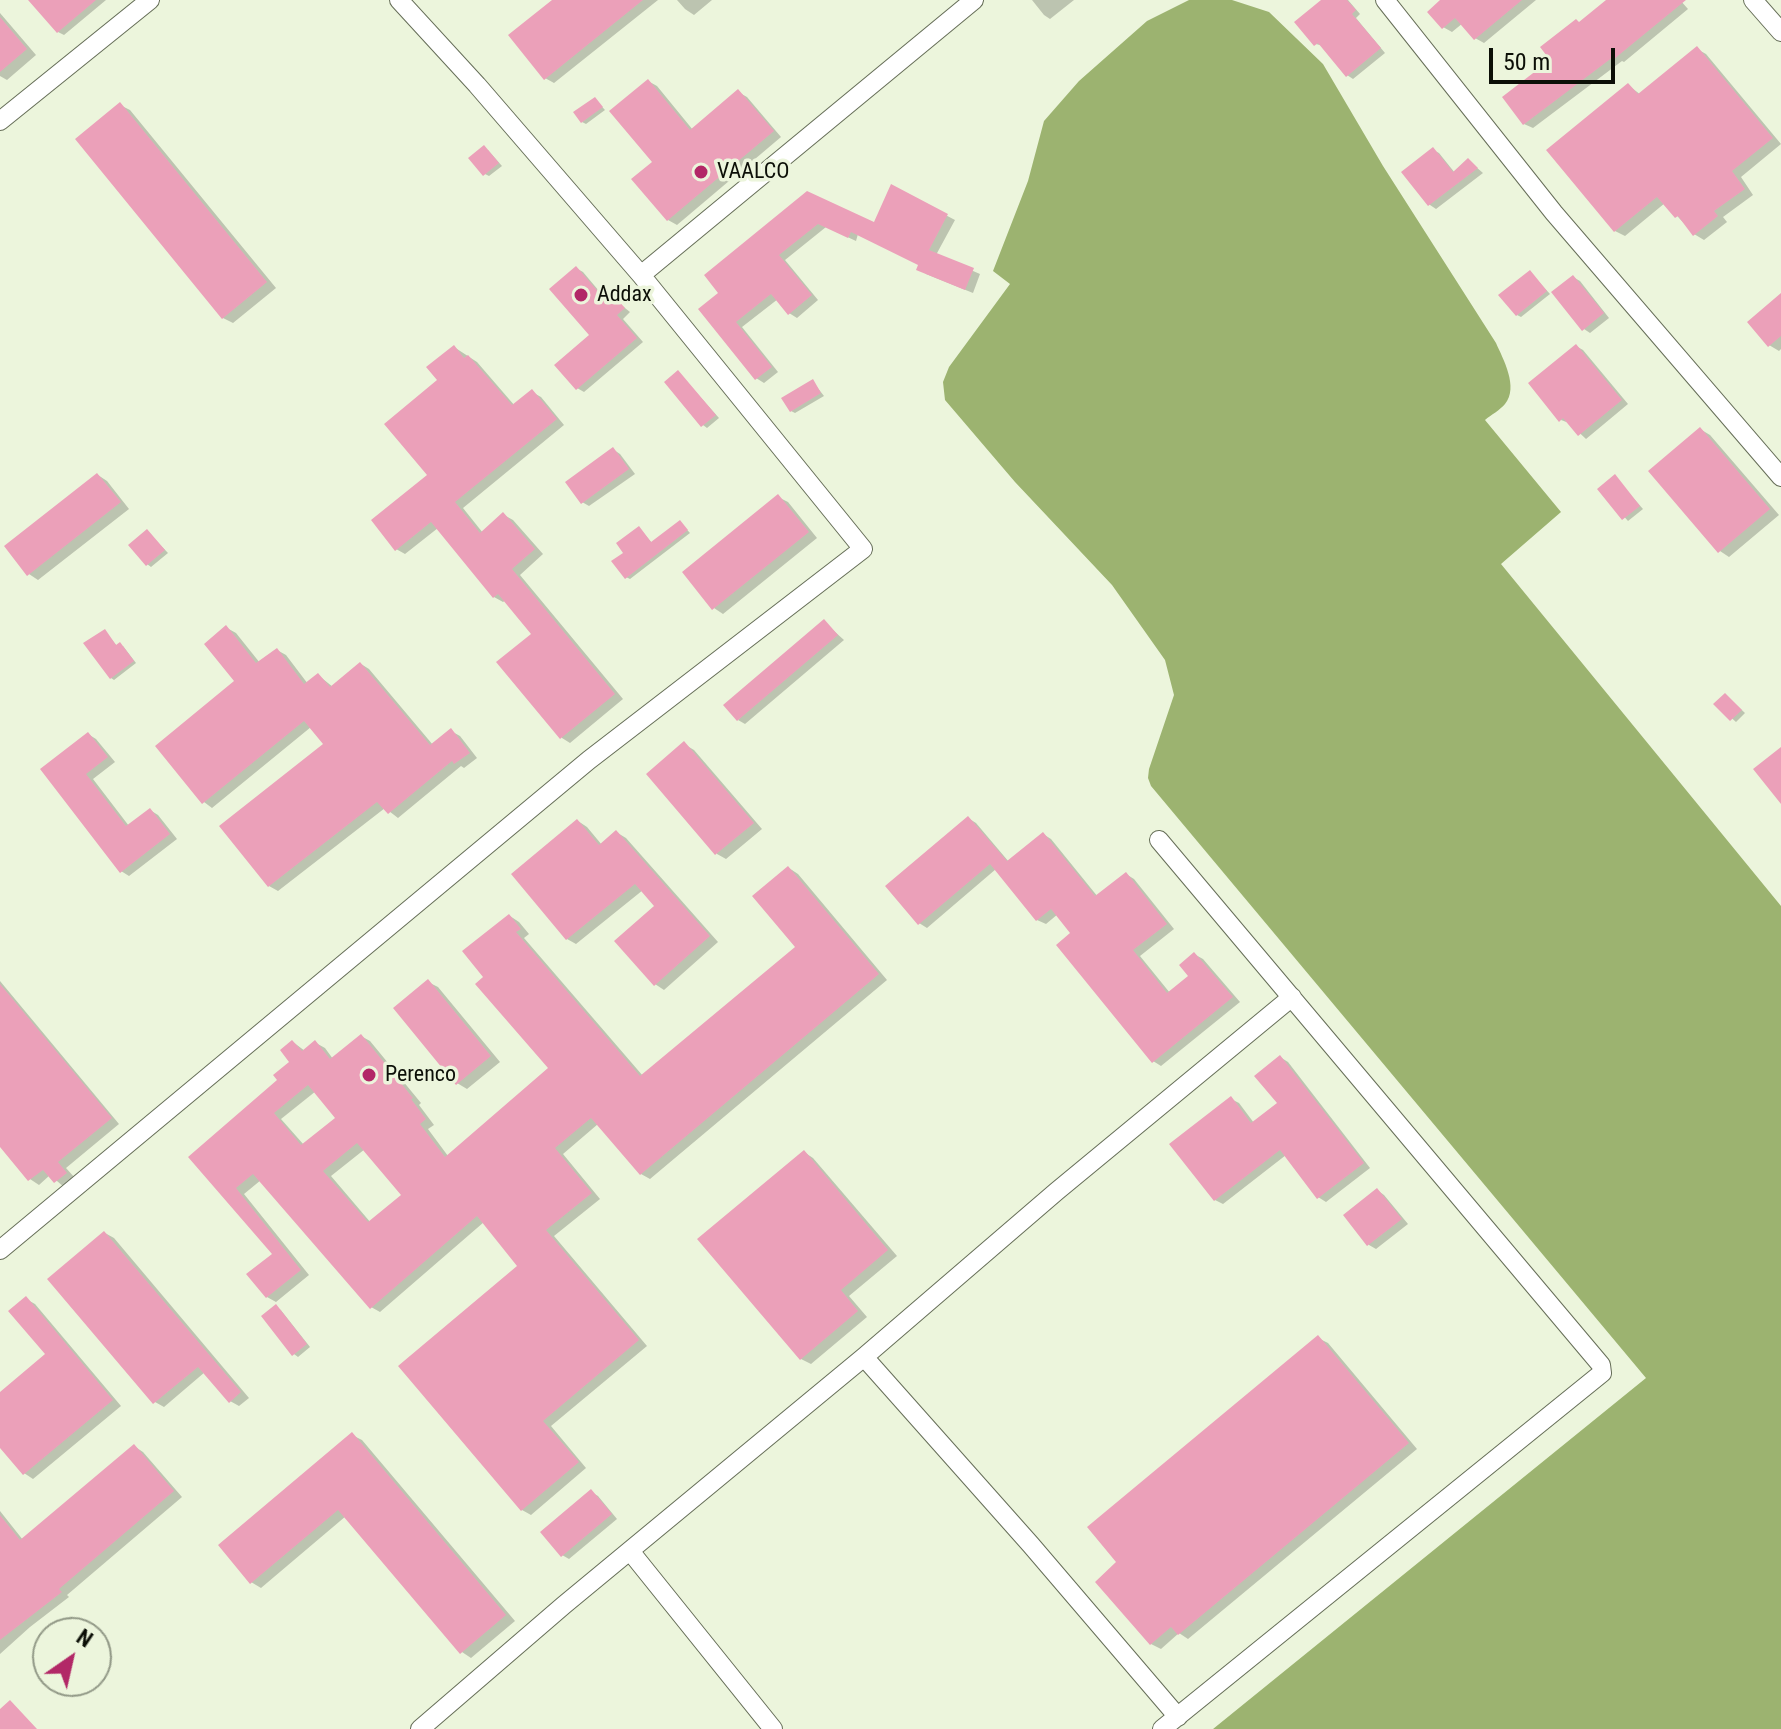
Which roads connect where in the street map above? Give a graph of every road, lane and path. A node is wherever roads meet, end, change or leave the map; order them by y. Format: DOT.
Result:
graph roads {
  1 [pos="150,0"];
  2 [pos="399,0"];
  3 [pos="974,0"];
  4 [pos="1385,0"];
  5 [pos="1753,0"];
  6 [pos="1781,32"];
  7 [pos="0,121"];
  8 [pos="641,275"];
  9 [pos="1781,477"];
  10 [pos="1159,840"];
  11 [pos="1292,997"];
  12 [pos="0,1250"];
  13 [pos="864,1357"];
  14 [pos="630,1551"];
  15 [pos="1178,1717"];
  16 [pos="420,1729"];
  17 [pos="773,1729"];
  18 [pos="1162,1729"];
  1 -- 7 [label="street"];
  2 -- 8 [label="street"];
  3 -- 8 [label="street"];
  4 -- 9 [label="street"];
  5 -- 6 [label="street"];
  8 -- 12 [label="street"];
  10 -- 11 [label="street"];
  11 -- 13 [label="street"];
  11 -- 15 [label="street"];
  13 -- 14 [label="street"];
  13 -- 15 [label="street"];
  14 -- 16 [label="street"];
  14 -- 17 [label="street"];
  15 -- 18 [label="street"];
}
